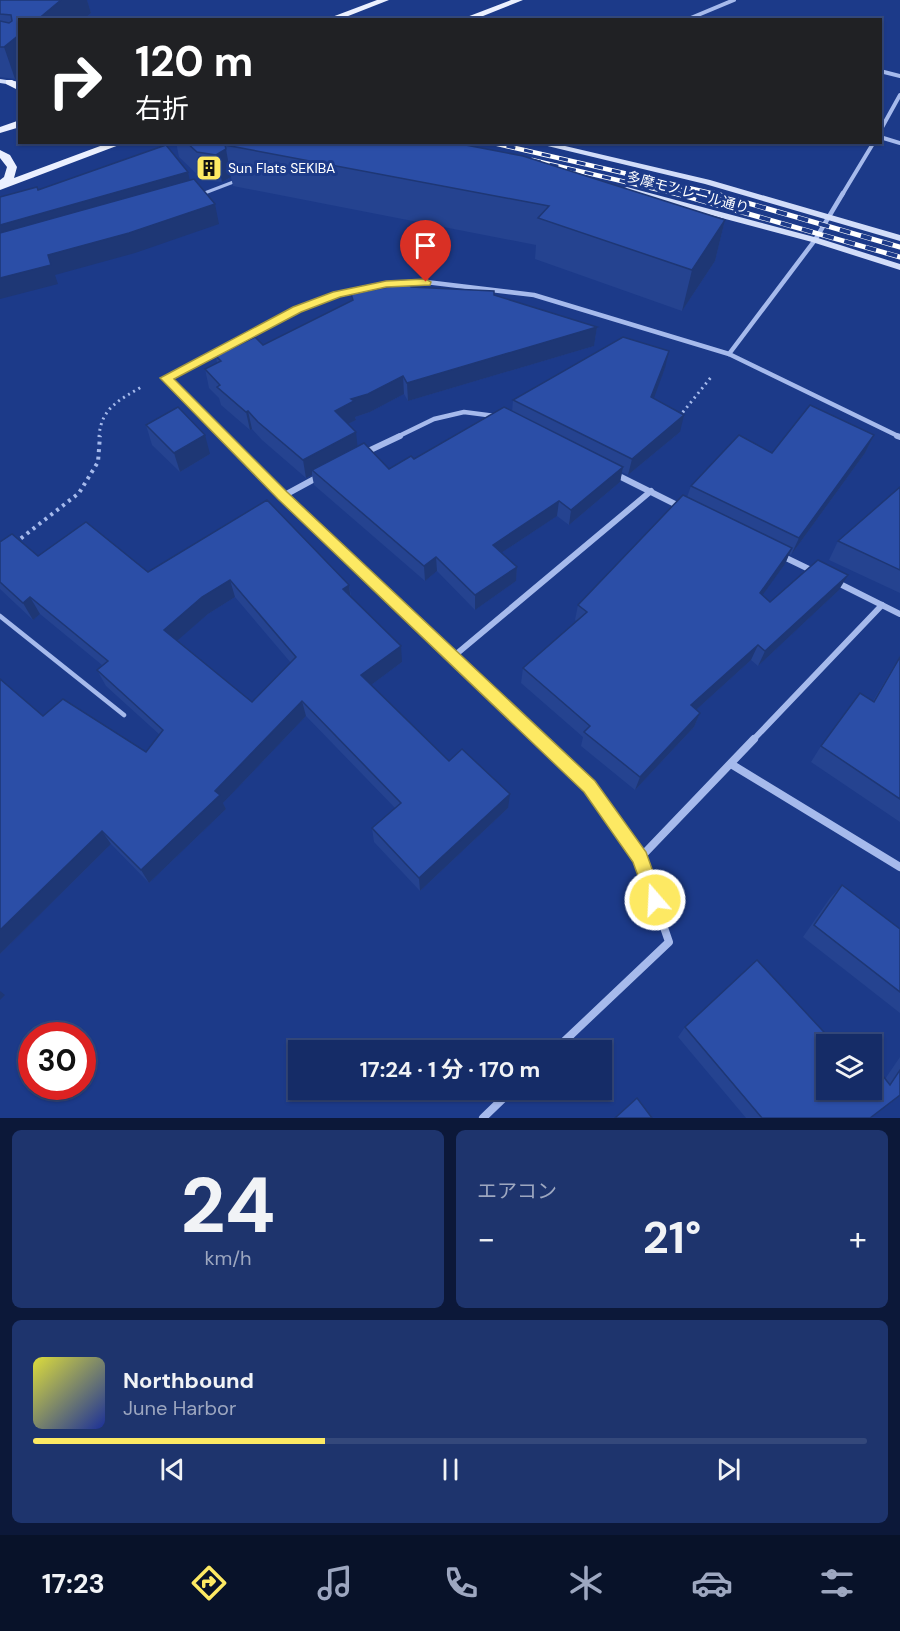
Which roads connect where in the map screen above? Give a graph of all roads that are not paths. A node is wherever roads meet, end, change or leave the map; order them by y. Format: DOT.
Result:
graph roads {
  1 [pos="385,0"];
  2 [pos="519,0"];
  3 [pos="734,0"];
  4 [pos="338,17"];
  5 [pos="469,18"];
  6 [pos="691,18"];
  7 [pos="882,72"];
  8 [pos="900,76"];
  9 [pos="900,95"];
  10 [pos="18,119"];
  11 [pos="18,124"];
  12 [pos="882,127"];
  13 [pos="2,130"];
  14 [pos="882,138"];
  15 [pos="900,143"];
  16 [pos="116,144"];
  17 [pos="544,144"];
  18 [pos="873,144"];
  19 [pos="0,153"];
  20 [pos="236,181"];
  21 [pos="0,186"];
  22 [pos="620,188"];
  23 [pos="198,195"];
  24 [pos="829,217"];
  25 [pos="900,238"];
  26 [pos="815,240"];
  27 [pos="900,267"];
  28 [pos="729,354"];
  29 [pos="507,421"];
  30 [pos="900,437"];
  31 [pos="356,457"];
  32 [pos="608,470"];
  33 [pos="325,474"];
  34 [pos="651,491"];
  35 [pos="283,496"];
  36 [pos="693,512"];
  37 [pos="777,554"];
  38 [pos="819,574"];
  39 [pos="830,579"];
  40 [pos="882,605"];
  41 [pos="900,614"];
  42 [pos="0,616"];
  43 [pos="454,656"];
  44 [pos="124,715"];
  45 [pos="730,764"];
  46 [pos="640,858"];
  47 [pos="900,867"];
  48 [pos="566,1040"];
  49 [pos="502,1100"];
  50 [pos="483,1118"];
  1 -- 4 [label="main road"];
  2 -- 5 [label="main road"];
  3 -- 6 [label="street"];
  7 -- 8 [label="street"];
  9 -- 12 [label="street"];
  10 -- 13 [label="main road"];
  11 -- 13 [label="main road"];
  14 -- 15 [label="street"];
  16 -- 21 [label="main road"];
  17 -- 24 [label="main road, 多摩モノレール通り"];
  18 -- 24 [label="street"];
  19 -- 21 [label="main road"];
  20 -- 23 [label="lane"];
  22 -- 26 [label="main road, 多摩モノレール通り"];
  24 -- 25 [label="main road, 多摩モノレール通り"];
  24 -- 26 [label="street"];
  26 -- 27 [label="main road, 多摩モノレール通り"];
  26 -- 28 [label="street"];
  28 -- 30 [label="street"];
  28 -- 35 [label="street"];
  29 -- 31 [label="street"];
  32 -- 34 [label="street"];
  33 -- 35 [label="street"];
  34 -- 36 [label="street"];
  34 -- 43 [label="street"];
  35 -- 43 [label="street"];
  37 -- 38 [label="street"];
  39 -- 40 [label="street"];
  40 -- 41 [label="street"];
  40 -- 45 [label="street"];
  42 -- 44 [label="lane"];
  43 -- 46 [label="street"];
  45 -- 46 [label="street"];
  45 -- 47 [label="street"];
  46 -- 48 [label="street"];
  49 -- 50 [label="street"];
}
